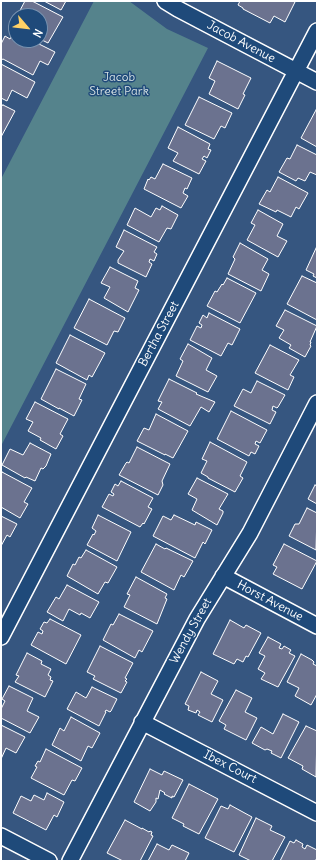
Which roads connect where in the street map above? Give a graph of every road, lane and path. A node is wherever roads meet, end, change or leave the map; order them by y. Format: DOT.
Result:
graph roads {
  1 [pos="166,1"];
  2 [pos="317,31"];
  3 [pos="296,71"];
  4 [pos="317,82"];
  5 [pos="317,403"];
  6 [pos="223,576"];
  7 [pos="317,626"];
  8 [pos="1,637"];
  9 [pos="142,722"];
  10 [pos="317,813"];
  11 [pos="1,836"];
  12 [pos="49,861"];
  13 [pos="70,861"];
  1 -- 3 [label="street, Jacob Avenue"];
  2 -- 3 [label="street, Bertha Street"];
  3 -- 4 [label="street, Jacob Avenue"];
  3 -- 8 [label="street, Bertha Street"];
  5 -- 6 [label="street, Wendy Street"];
  6 -- 7 [label="street, Horst Avenue"];
  6 -- 9 [label="street, Wendy Street"];
  9 -- 10 [label="street, Ibex Court"];
  9 -- 13 [label="street, Wendy Street"];
  11 -- 12 [label="street"];
}
